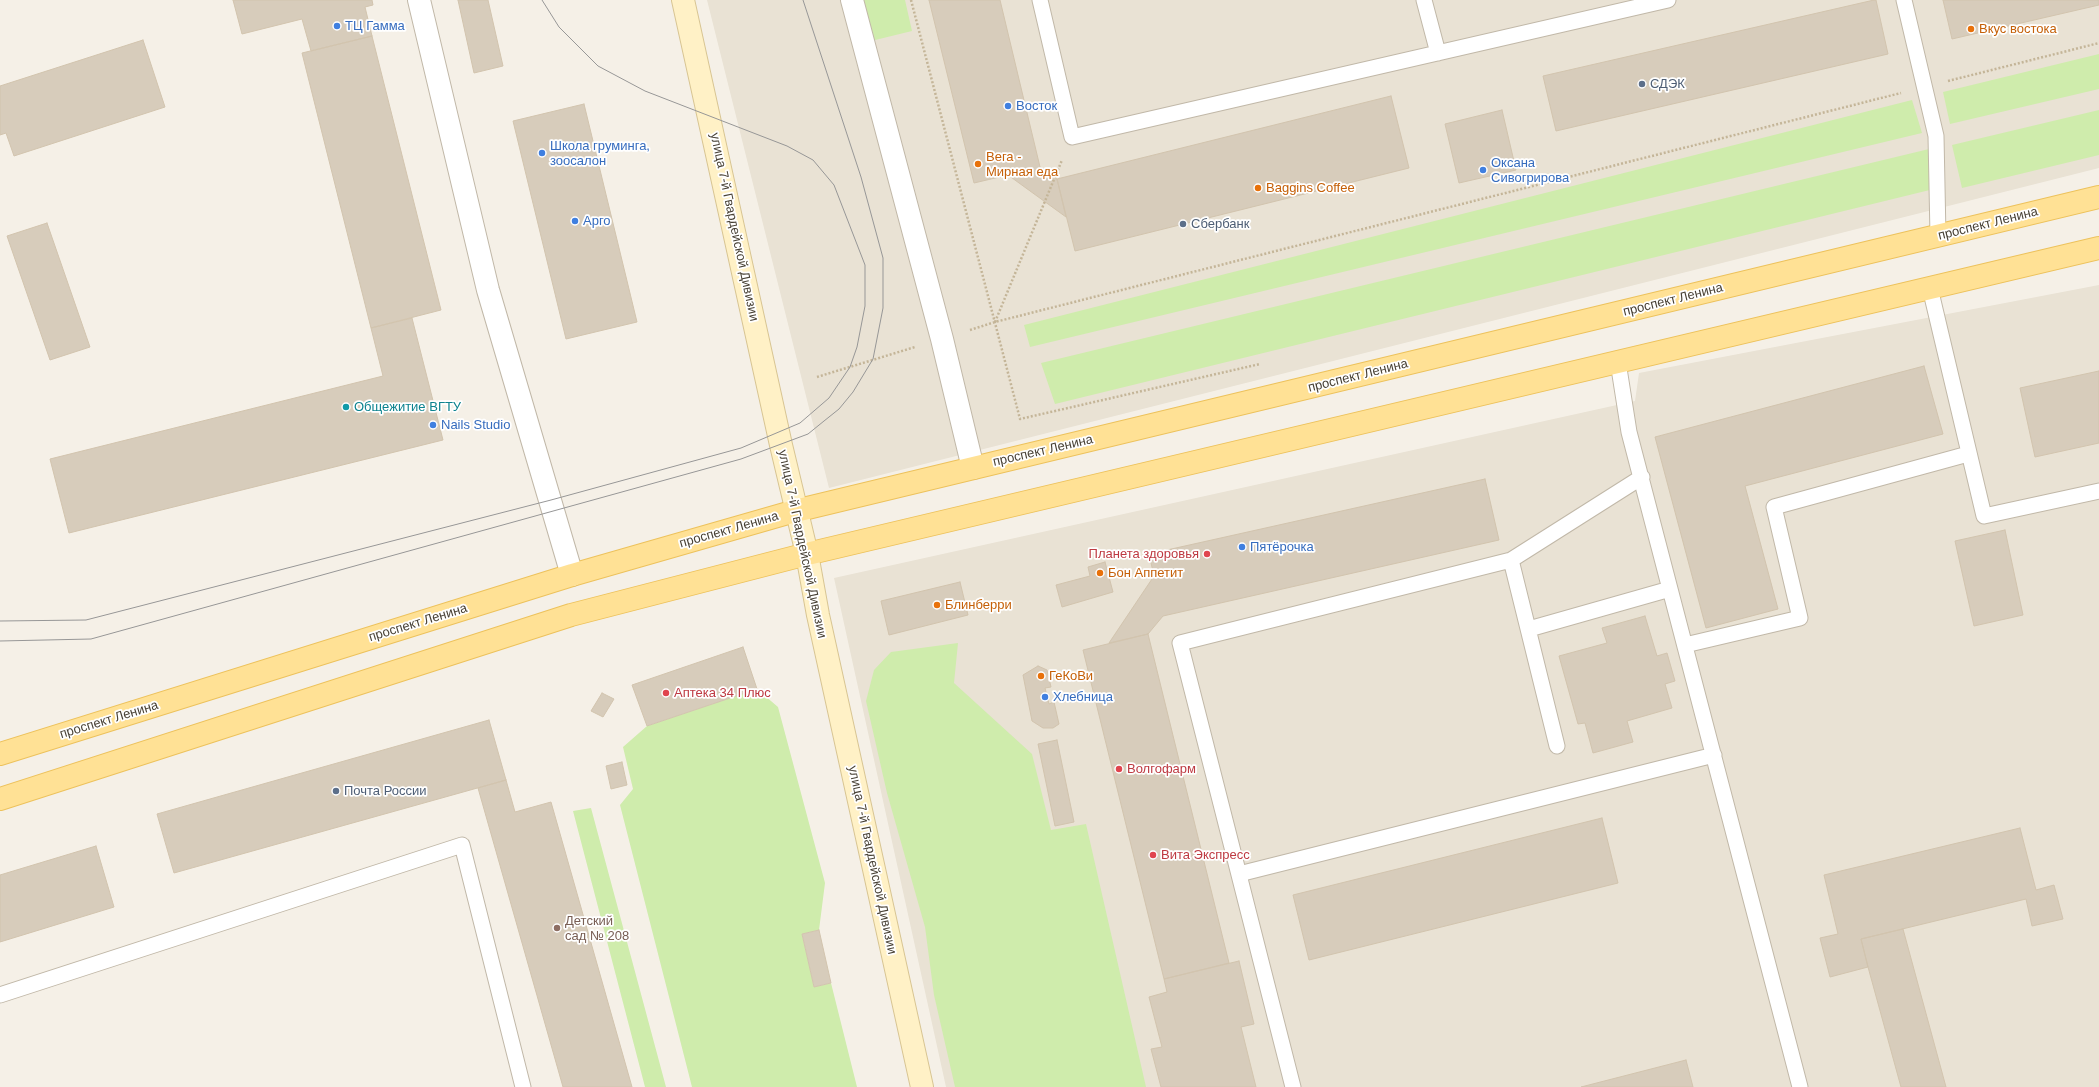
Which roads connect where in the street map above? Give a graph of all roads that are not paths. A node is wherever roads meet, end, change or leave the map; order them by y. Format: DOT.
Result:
graph roads {
  1 [pos="419,0"];
  2 [pos="684,0"];
  3 [pos="852,0"];
  4 [pos="1040,0"];
  5 [pos="1424,0"];
  6 [pos="1668,0"];
  7 [pos="1904,0"];
  8 [pos="1438,53"];
  9 [pos="2099,197"];
  10 [pos="1938,236"];
  11 [pos="2099,248"];
  12 [pos="1930,288"];
  13 [pos="1618,362"];
  14 [pos="1968,454"];
  15 [pos="973,468"];
  16 [pos="1642,478"];
  17 [pos="2099,491"];
  18 [pos="795,511"];
  19 [pos="807,554"];
  20 [pos="1511,560"];
  21 [pos="572,575"];
  22 [pos="1670,589"];
  23 [pos="1529,629"];
  24 [pos="1685,645"];
  25 [pos="1557,746"];
  26 [pos="0,754"];
  27 [pos="1714,755"];
  28 [pos="0,799"];
  29 [pos="1239,874"];
  30 [pos="0,995"];
  31 [pos="523,1087"];
  32 [pos="922,1087"];
  33 [pos="1293,1087"];
  34 [pos="1800,1087"];
  1 -- 21 [label="street"];
  2 -- 18 [label="main road, улица 7-й Гвардейской Дивизии"];
  3 -- 15 [label="street"];
  4 -- 8 [label="lane"];
  5 -- 8 [label="lane"];
  6 -- 8 [label="lane"];
  7 -- 10 [label="lane"];
  9 -- 10 [label="main road, проспект Ленина"];
  10 -- 15 [label="main road, проспект Ленина"];
  11 -- 12 [label="main road"];
  12 -- 13 [label="main road"];
  12 -- 14 [label="lane"];
  13 -- 16 [label="lane"];
  13 -- 19 [label="main road"];
  14 -- 17 [label="lane"];
  14 -- 24 [label="lane"];
  15 -- 18 [label="main road, проспект Ленина"];
  16 -- 20 [label="lane"];
  16 -- 22 [label="lane"];
  18 -- 19 [label="main road, улица 7-й Гвардейской Дивизии"];
  18 -- 21 [label="main road, проспект Ленина"];
  19 -- 28 [label="main road"];
  19 -- 32 [label="main road, улица 7-й Гвардейской Дивизии"];
  20 -- 23 [label="lane"];
  20 -- 29 [label="lane"];
  21 -- 26 [label="main road, проспект Ленина"];
  22 -- 23 [label="lane"];
  22 -- 24 [label="lane"];
  23 -- 25 [label="lane"];
  24 -- 27 [label="lane"];
  27 -- 29 [label="lane"];
  27 -- 34 [label="lane"];
  29 -- 33 [label="lane"];
  30 -- 31 [label="lane"];
}
